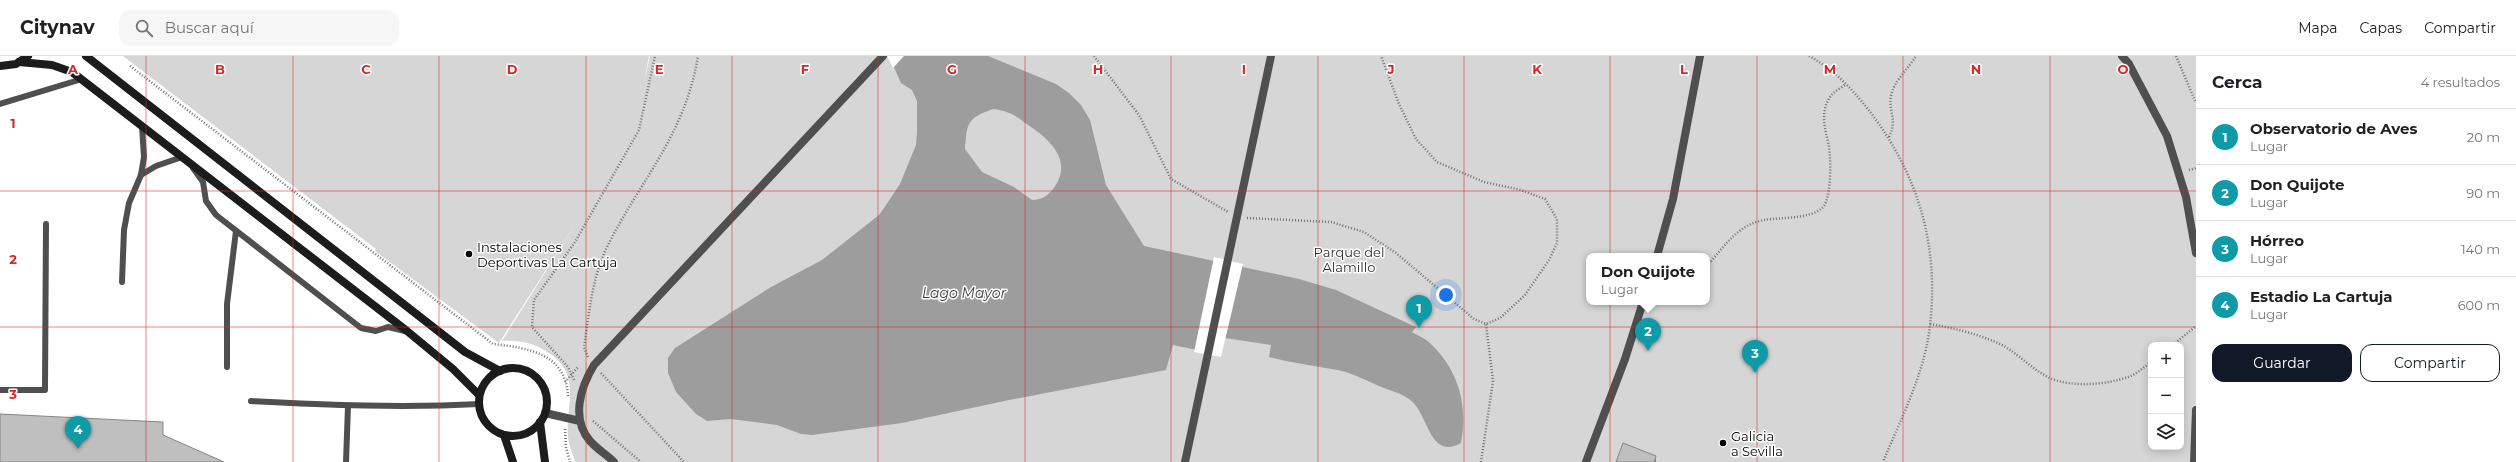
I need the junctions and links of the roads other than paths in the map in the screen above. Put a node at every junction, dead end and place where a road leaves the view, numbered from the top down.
1 (28, 56) edge
2 (86, 56) edge
3 (883, 56) edge
4 (1271, 56) edge
5 (1700, 56) edge
6 (2122, 56) edge
7 (19, 62) junction
8 (0, 66) edge
9 (9, 66) junction
10 (0, 70) edge
11 (82, 79) junction
12 (0, 104) edge
13 (142, 126) junction
14 (182, 157) junction
15 (189, 162) junction
16 (141, 175) junction
17 (46, 224) dead end
18 (236, 231) junction
19 (1658, 253) edge
20 (2196, 253) edge
21 (122, 282) dead end
22 (1642, 305) edge
23 (407, 331) junction
24 (228, 367) dead end
25 (500, 371) junction
26 (0, 390) edge
27 (479, 395) junction
28 (251, 401) dead end
29 (479, 404) junction
30 (348, 406) junction
31 (2196, 410) edge
32 (545, 413) junction
33 (580, 421) junction
34 (540, 422) junction
35 (504, 435) junction
36 (346, 462) edge
37 (513, 462) edge
38 (545, 462) edge
39 (614, 462) edge
40 (1185, 462) edge
41 (1586, 462) edge
42 (2194, 462) edge

1 - 7 street
2 - 25 street
3 - 33 street
4 - 40 street
5 - 19 street
6 - 20 street
7 - 9 street
7 - 11 street
8 - 9 street
9 - 10 street
11 - 12 lane
11 - 13 street
13 - 14 street
13 - 16 lane
14 - 15 street
14 - 16 lane
15 - 18 lane
15 - 23 street
16 - 21 lane
17 - 26 lane
18 - 23 lane
18 - 24 lane
22 - 41 street
23 - 27 street
25 - 27 street
25 - 32 street
27 - 29 street
28 - 30 lane
29 - 30 lane
29 - 35 street
30 - 36 lane
31 - 42 street
32 - 33 street
32 - 34 street
33 - 39 street
34 - 35 street
34 - 38 street
35 - 37 street

